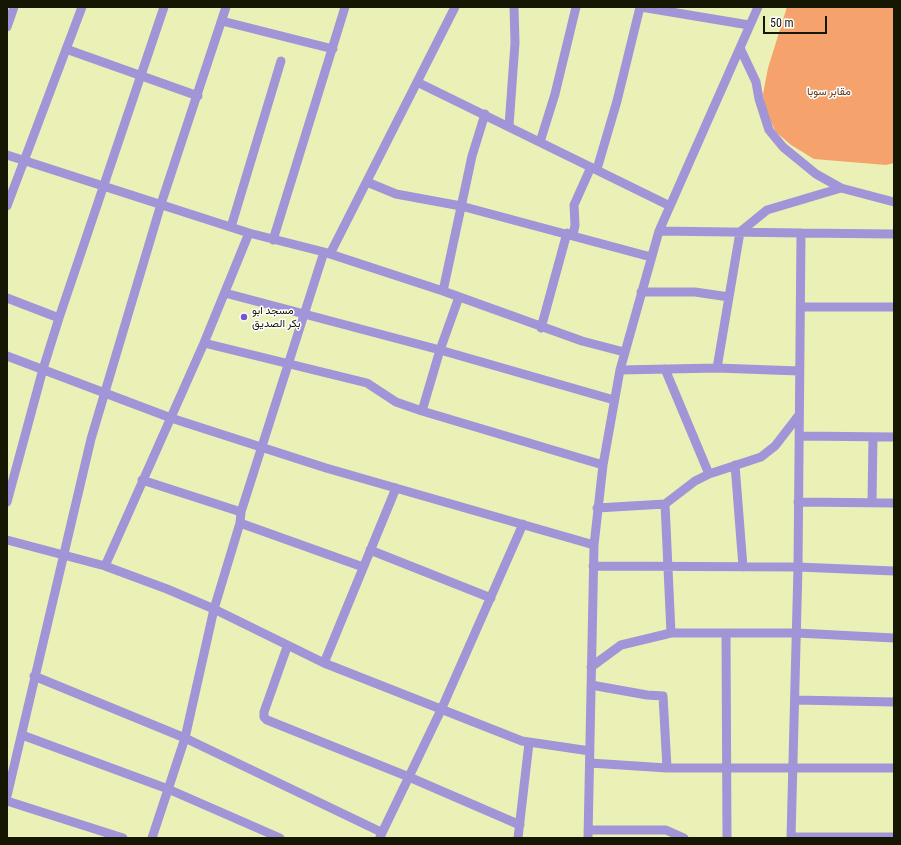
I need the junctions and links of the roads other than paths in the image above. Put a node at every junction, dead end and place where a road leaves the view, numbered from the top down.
1 (14, 7) edge
2 (82, 7) edge
3 (164, 7) edge
4 (226, 7) edge
5 (345, 7) edge
6 (455, 7) edge
7 (514, 7) edge
8 (576, 7) edge
9 (640, 7) edge
10 (758, 7) edge
11 (222, 21) junction
12 (750, 26) junction
13 (7, 27) edge
14 (740, 48) junction
15 (66, 49) junction
16 (333, 49) junction
17 (281, 61) dead end
18 (140, 76) junction
19 (417, 82) junction
20 (198, 96) junction
21 (484, 114) junction
22 (509, 126) junction
23 (540, 142) junction
24 (7, 155) edge
25 (24, 160) junction
26 (594, 168) junction
27 (367, 182) junction
28 (103, 187) junction
29 (841, 188) junction
30 (894, 202) edge
31 (161, 204) junction
32 (7, 206) edge
33 (461, 206) junction
34 (670, 206) junction
35 (231, 227) junction
36 (659, 231) junction
37 (740, 232) junction
38 (249, 233) junction
39 (801, 233) junction
40 (570, 234) junction
41 (894, 234) edge
42 (273, 240) junction
43 (327, 253) junction
44 (651, 257) junction
45 (443, 291) junction
46 (641, 292) junction
47 (225, 293) junction
48 (459, 297) junction
49 (729, 297) junction
50 (7, 298) edge
51 (800, 307) junction
52 (894, 307) edge
53 (303, 314) junction
54 (60, 318) junction
55 (541, 328) junction
56 (204, 343) junction
57 (440, 350) junction
58 (624, 352) junction
59 (7, 356) edge
60 (287, 364) junction
61 (718, 368) junction
62 (43, 369) junction
63 (665, 369) junction
64 (620, 370) junction
65 (799, 371) junction
66 (105, 392) junction
67 (614, 400) junction
68 (422, 411) junction
69 (799, 415) junction
70 (171, 418) junction
71 (799, 436) junction
72 (873, 437) junction
73 (894, 437) edge
74 (260, 447) junction
75 (603, 465) junction
76 (735, 465) junction
77 (709, 474) junction
78 (142, 480) junction
79 (396, 488) junction
80 (7, 502) edge
81 (798, 502) junction
82 (872, 503) junction
83 (894, 503) edge
84 (665, 504) junction
85 (598, 508) junction
86 (241, 512) junction
87 (240, 523) junction
88 (523, 524) junction
89 (7, 540) edge
90 (594, 545) junction
91 (370, 550) junction
92 (65, 555) junction
93 (105, 566) junction
94 (593, 566) junction
95 (668, 566) junction
96 (363, 567) junction
97 (743, 567) junction
98 (798, 567) junction
99 (894, 571) edge
100 (492, 598) junction
101 (214, 609) junction
102 (671, 633) junction
103 (726, 633) junction
104 (797, 633) junction
105 (894, 638) edge
106 (287, 647) junction
107 (324, 663) junction
108 (591, 668) junction
109 (34, 676) junction
110 (591, 685) junction
111 (795, 700) junction
112 (894, 702) edge
113 (441, 710) junction
114 (22, 735) junction
115 (185, 738) junction
116 (529, 743) junction
117 (590, 751) junction
118 (590, 763) junction
119 (667, 768) junction
120 (726, 768) junction
121 (794, 768) junction
122 (894, 768) edge
123 (409, 777) junction
124 (168, 789) junction
125 (7, 796) edge
126 (7, 801) edge
127 (520, 825) junction
128 (588, 834) edge
129 (263, 835) edge
130 (380, 835) edge
131 (894, 836) edge
132 (791, 837) edge
133 (123, 838) edge
134 (152, 838) edge
135 (280, 838) edge
136 (518, 838) edge
137 (684, 838) edge
138 (727, 838) edge

1 - 13 street
2 - 15 street
3 - 18 street
4 - 11 street
5 - 16 street
6 - 19 street
7 - 22 street
8 - 23 street
9 - 12 street
9 - 26 street
10 - 12 street
11 - 16 street
11 - 20 street
12 - 14 street
14 - 29 street
14 - 34 street
15 - 18 street
15 - 25 street
16 - 42 street
17 - 35 street
18 - 20 street
18 - 28 street
19 - 21 street
19 - 27 street
20 - 31 street
21 - 22 street
21 - 33 street
22 - 23 street
23 - 26 street
24 - 25 street
25 - 28 street
25 - 32 street
26 - 34 street
26 - 40 street
27 - 33 street
27 - 43 street
28 - 31 street
28 - 54 street
29 - 30 street
29 - 37 street
31 - 35 street
31 - 66 street
33 - 40 street
33 - 45 street
34 - 36 street
35 - 38 street
36 - 37 street
36 - 44 street
37 - 39 street
37 - 49 street
38 - 42 street
38 - 47 street
39 - 41 street
39 - 51 street
40 - 44 street
40 - 55 street
42 - 43 street
43 - 45 street
43 - 53 street
44 - 46 street
45 - 48 street
46 - 49 street
46 - 58 street
47 - 53 street
47 - 56 street
48 - 55 street
48 - 57 street
49 - 61 street
50 - 54 street
51 - 52 street
51 - 65 street
53 - 57 street
53 - 60 street
54 - 62 street
55 - 58 street
56 - 60 street
56 - 70 street
57 - 67 street
57 - 68 street
58 - 64 street
59 - 62 street
60 - 68 street
60 - 74 street
61 - 63 street
61 - 65 street
62 - 66 street
62 - 80 street
63 - 64 street
63 - 77 street
64 - 67 street
65 - 69 street
66 - 70 street
66 - 92 street
67 - 75 street
68 - 75 street
69 - 71 street
69 - 76 street
70 - 74 street
70 - 78 street
71 - 72 street
71 - 81 street
72 - 73 street
72 - 82 street
74 - 79 street
74 - 86 street
75 - 85 street
76 - 77 street
76 - 97 street
77 - 84 street
78 - 86 street
78 - 93 street
79 - 88 street
79 - 91 street
81 - 82 street
81 - 98 street
82 - 83 street
84 - 85 street
84 - 95 street
85 - 90 street
86 - 87 street
87 - 96 street
87 - 101 street
88 - 90 street
88 - 100 street
89 - 92 street
90 - 94 street
91 - 96 street
91 - 100 street
92 - 93 street
92 - 109 street
93 - 101 street
94 - 95 street
94 - 108 street
95 - 97 street
95 - 102 street
96 - 107 street
97 - 98 street
98 - 99 street
98 - 104 street
100 - 113 street
101 - 106 street
101 - 115 street
102 - 103 street
102 - 108 street
103 - 104 street
103 - 120 street
104 - 105 street
104 - 111 street
106 - 107 street
106 - 123 street
107 - 113 street
108 - 110 street
109 - 114 street
109 - 115 street
110 - 117 street
110 - 119 street
111 - 112 street
111 - 121 street
113 - 116 street
113 - 123 street
114 - 124 street
114 - 125 street
115 - 124 street
115 - 130 street
116 - 117 street
116 - 127 street
117 - 118 street
118 - 119 street
118 - 128 street
119 - 120 street
120 - 121 street
120 - 138 street
121 - 122 street
121 - 132 street
123 - 127 street
123 - 130 street
124 - 129 street
124 - 134 street
126 - 133 street
127 - 136 street
128 - 137 street
129 - 135 street
131 - 132 street

